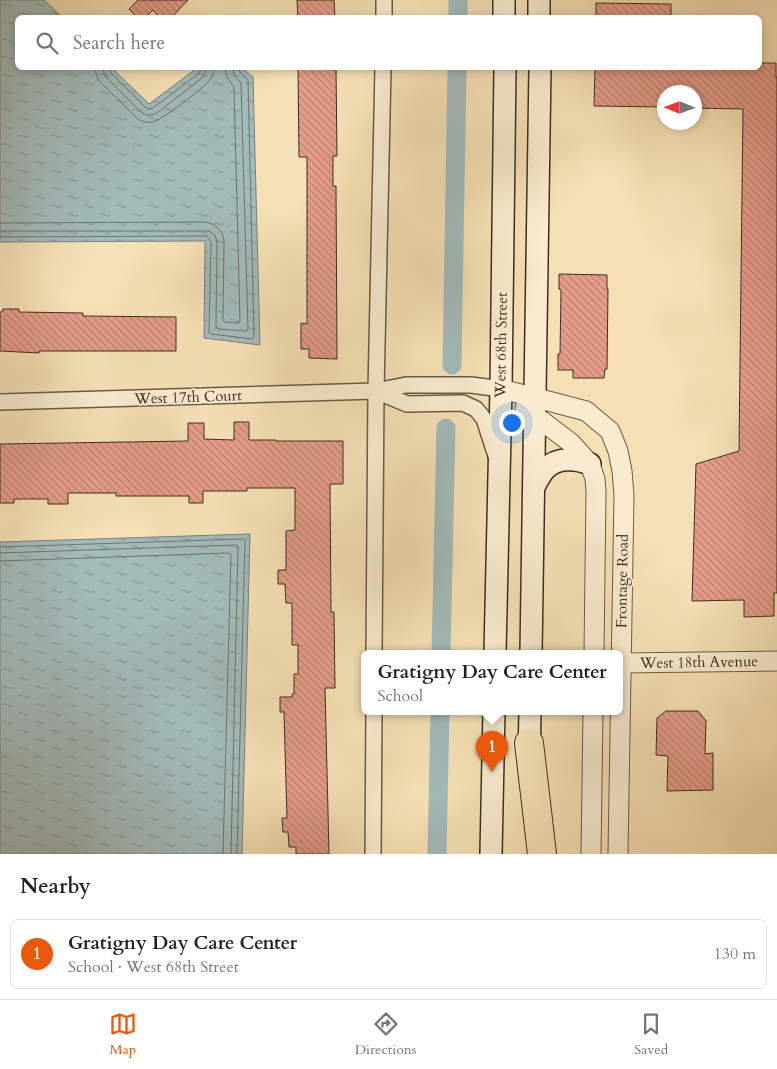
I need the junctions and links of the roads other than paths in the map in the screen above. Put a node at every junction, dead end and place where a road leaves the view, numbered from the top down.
1 (384, 0) edge
2 (504, 0) edge
3 (539, 0) edge
4 (384, 15) edge
5 (504, 15) edge
6 (539, 15) edge
7 (383, 70) edge
8 (505, 70) edge
9 (540, 70) edge
10 (501, 389) junction
11 (376, 391) junction
12 (0, 402) edge
13 (535, 407) junction
14 (590, 464) junction
15 (499, 468) junction
16 (534, 486) junction
17 (594, 624) junction
18 (374, 650) edge
19 (495, 650) edge
20 (531, 650) edge
21 (594, 650) edge
22 (608, 650) edge
23 (617, 650) edge
24 (623, 659) edge
25 (777, 661) edge
26 (374, 715) edge
27 (494, 715) edge
28 (530, 715) edge
29 (593, 715) edge
30 (617, 715) edge
31 (529, 743) junction
32 (373, 854) edge
33 (491, 854) edge
34 (528, 854) edge
35 (542, 854) edge
36 (591, 854) edge
37 (618, 854) edge

1 - 4 street
2 - 5 main road
3 - 6 main road
7 - 11 street
8 - 10 main road, West 68th Street
9 - 13 main road
10 - 11 street, West 17th Court
10 - 13 street
10 - 15 main road, West 68th Street
11 - 12 street, West 17th Court
11 - 15 street, West 17th Court
11 - 18 street
13 - 14 street
13 - 16 main road
13 - 23 street, Frontage Road
14 - 16 main road
14 - 17 street, Frontage Road
15 - 19 main road, West 68th Street
16 - 20 main road
17 - 21 street, Frontage Road
17 - 22 street
24 - 25 street, West 18th Avenue
26 - 32 street
27 - 33 main road
28 - 31 main road
29 - 36 street
30 - 37 street, Frontage Road
31 - 34 main road
31 - 35 highway

